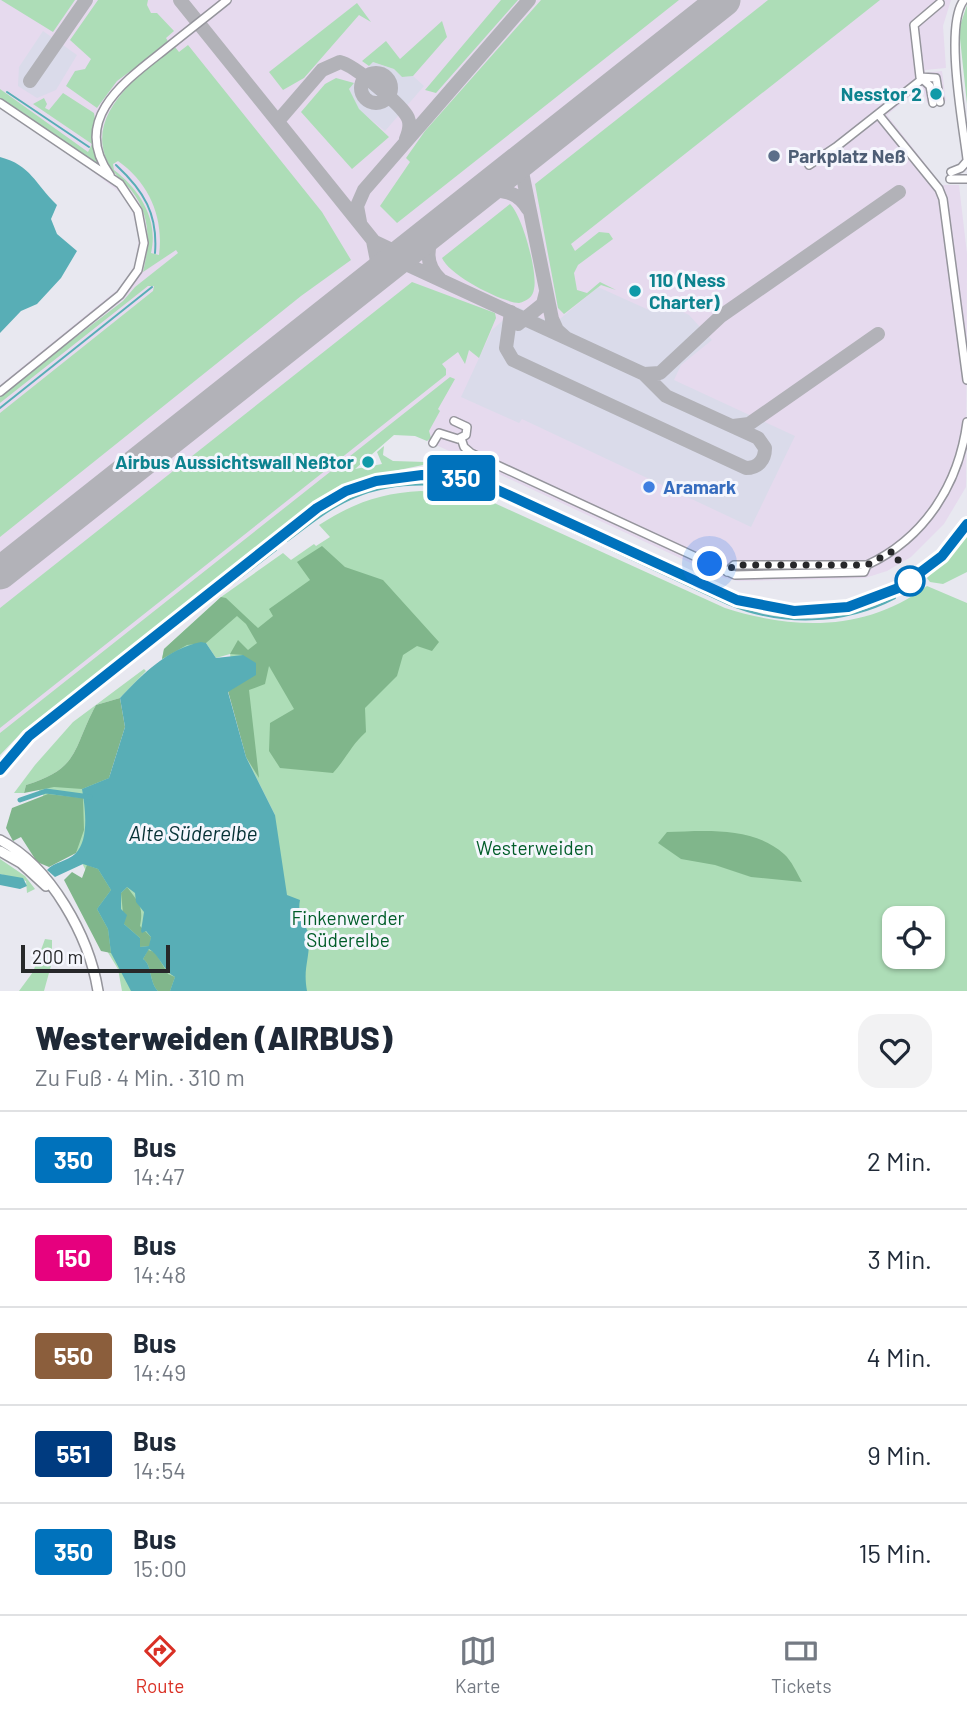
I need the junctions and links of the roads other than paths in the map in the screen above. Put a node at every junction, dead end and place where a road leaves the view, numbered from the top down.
1 (227, 0) edge
2 (964, 0) edge
3 (940, 3) dead end
4 (920, 78) junction
5 (0, 103) edge
6 (878, 114) junction
7 (967, 160) edge
8 (809, 164) dead end
9 (110, 176) junction
10 (967, 177) edge
11 (967, 380) edge
12 (0, 392) edge
13 (454, 421) dead end
14 (967, 422) edge
15 (461, 438) junction
16 (433, 443) dead end
17 (967, 524) edge
18 (0, 770) edge
19 (0, 840) edge
20 (0, 851) edge
21 (55, 894) junction
22 (98, 991) edge

1 - 9 street
2 - 7 street
3 - 4 street
4 - 4 street
4 - 6 street
5 - 9 street
6 - 8 street
6 - 11 street
7 - 10 street
9 - 12 street
13 - 15 street
14 - 15 street
15 - 16 street
17 - 18 street
19 - 21 main road
20 - 21 main road
21 - 22 main road

